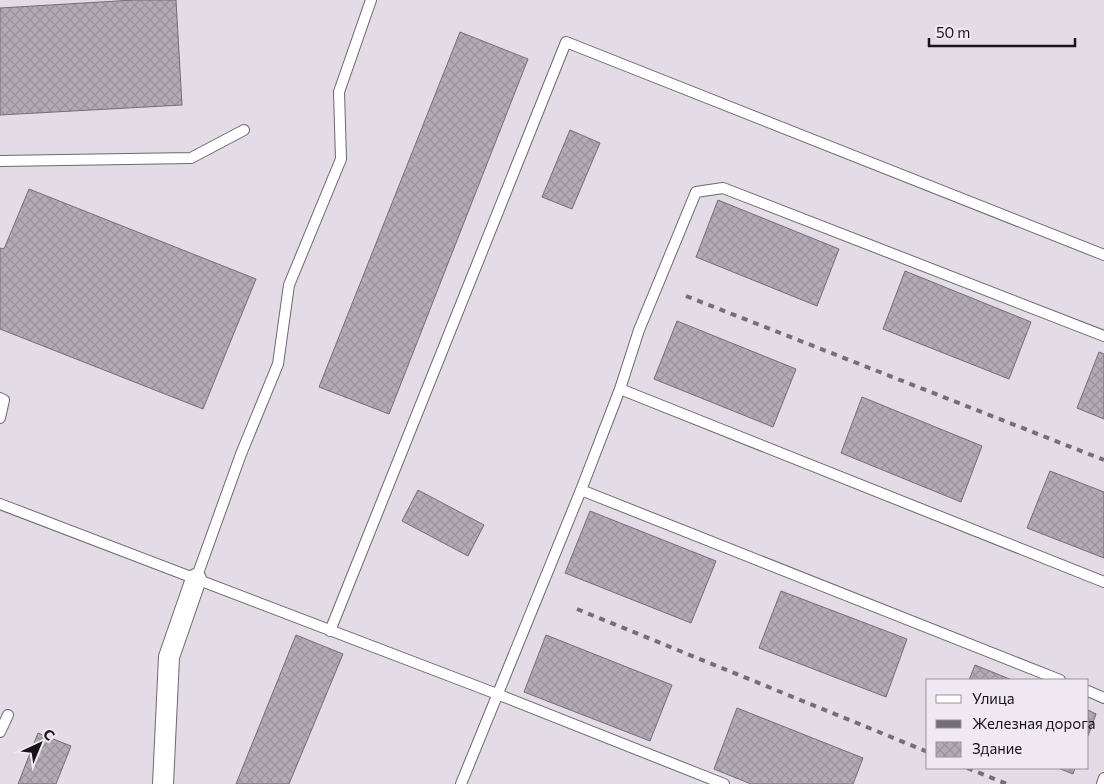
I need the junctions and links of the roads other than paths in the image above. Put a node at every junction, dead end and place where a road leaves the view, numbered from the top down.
1 (371, 0) edge
2 (244, 130) dead end
3 (0, 161) edge
4 (1104, 255) edge
5 (1104, 336) edge
6 (620, 388) junction
7 (0, 398) edge
8 (0, 418) edge
9 (582, 490) junction
10 (0, 504) edge
11 (196, 579) junction
12 (1104, 582) edge
13 (330, 631) junction
14 (1057, 679) edge
15 (1089, 691) edge
16 (497, 694) junction
17 (1104, 698) edge
18 (8, 715) dead end
19 (0, 732) edge
20 (1104, 778) edge
21 (164, 784) edge
22 (460, 784) edge
23 (724, 784) edge
24 (1102, 784) edge

1 - 11 lane
2 - 3 lane
4 - 13 lane
5 - 6 lane
6 - 9 lane
6 - 12 lane
7 - 8 lane
9 - 14 lane
9 - 16 lane
10 - 11 lane
11 - 13 lane
11 - 21 street
13 - 16 lane
15 - 17 lane
16 - 22 lane
16 - 23 lane
18 - 19 lane
20 - 24 lane

